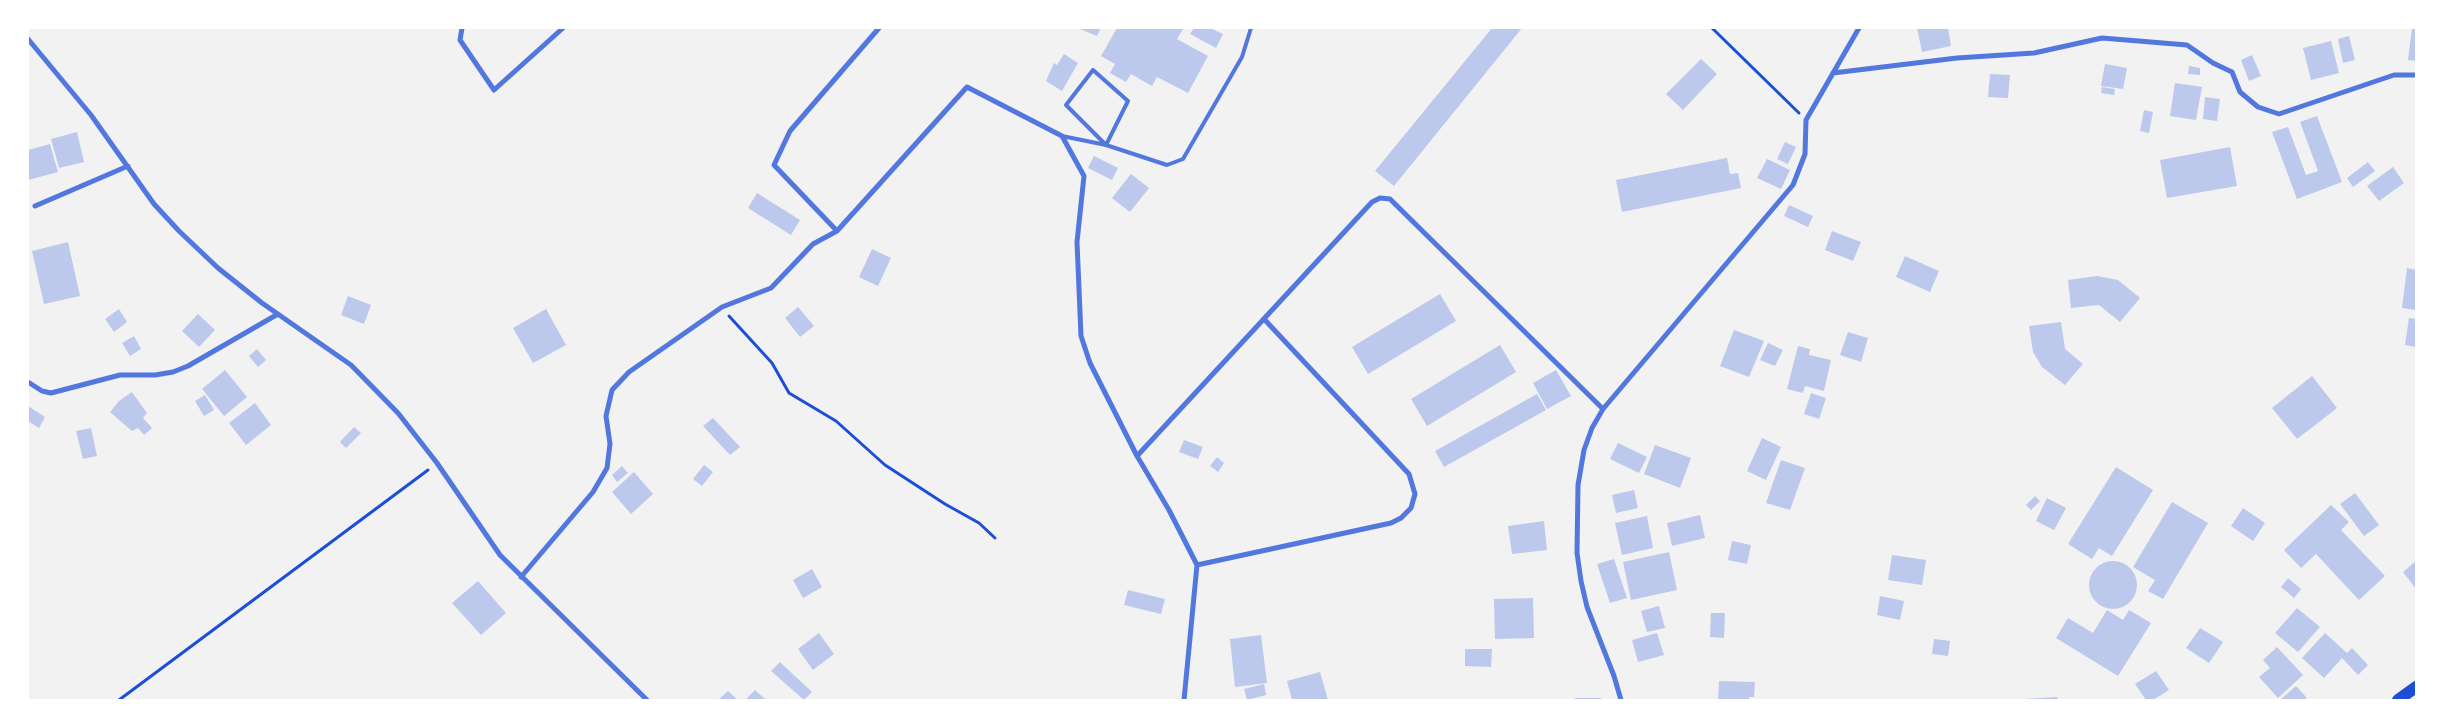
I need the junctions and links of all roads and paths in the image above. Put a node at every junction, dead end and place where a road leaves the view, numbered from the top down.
1 (462, 28) edge
2 (563, 28) edge
3 (879, 28) edge
4 (1250, 28) edge
5 (1712, 28) edge
6 (1859, 28) edge
7 (28, 39) edge
8 (1832, 73) junction
9 (2416, 75) edge
10 (1806, 120) junction
11 (1062, 136) junction
12 (1106, 145) junction
13 (128, 166) junction
14 (35, 206) dead end
15 (837, 231) junction
16 (722, 308) junction
17 (278, 314) junction
18 (1264, 320) junction
19 (28, 382) edge
20 (1603, 409) junction
21 (1137, 456) junction
22 (437, 463) junction
23 (995, 538) dead end
24 (1196, 565) junction
25 (521, 577) junction
26 (2416, 687) edge
27 (2403, 699) edge
28 (119, 700) edge
29 (647, 700) edge
30 (1184, 700) edge
31 (1621, 700) edge

1 - 2 street
3 - 15 street
4 - 12 lane
5 - 10 path
6 - 8 street
7 - 13 street
8 - 9 street
8 - 10 street
10 - 20 street
11 - 12 lane
11 - 15 street
11 - 21 street
12 - 12 lane
13 - 14 street
13 - 17 street
15 - 16 street
16 - 23 path
16 - 25 street
17 - 19 street
17 - 22 street
18 - 20 street
18 - 21 street
18 - 24 street
20 - 31 street
21 - 24 street
22 - 25 street
22 - 28 path
24 - 30 street
25 - 29 street
26 - 27 main road

